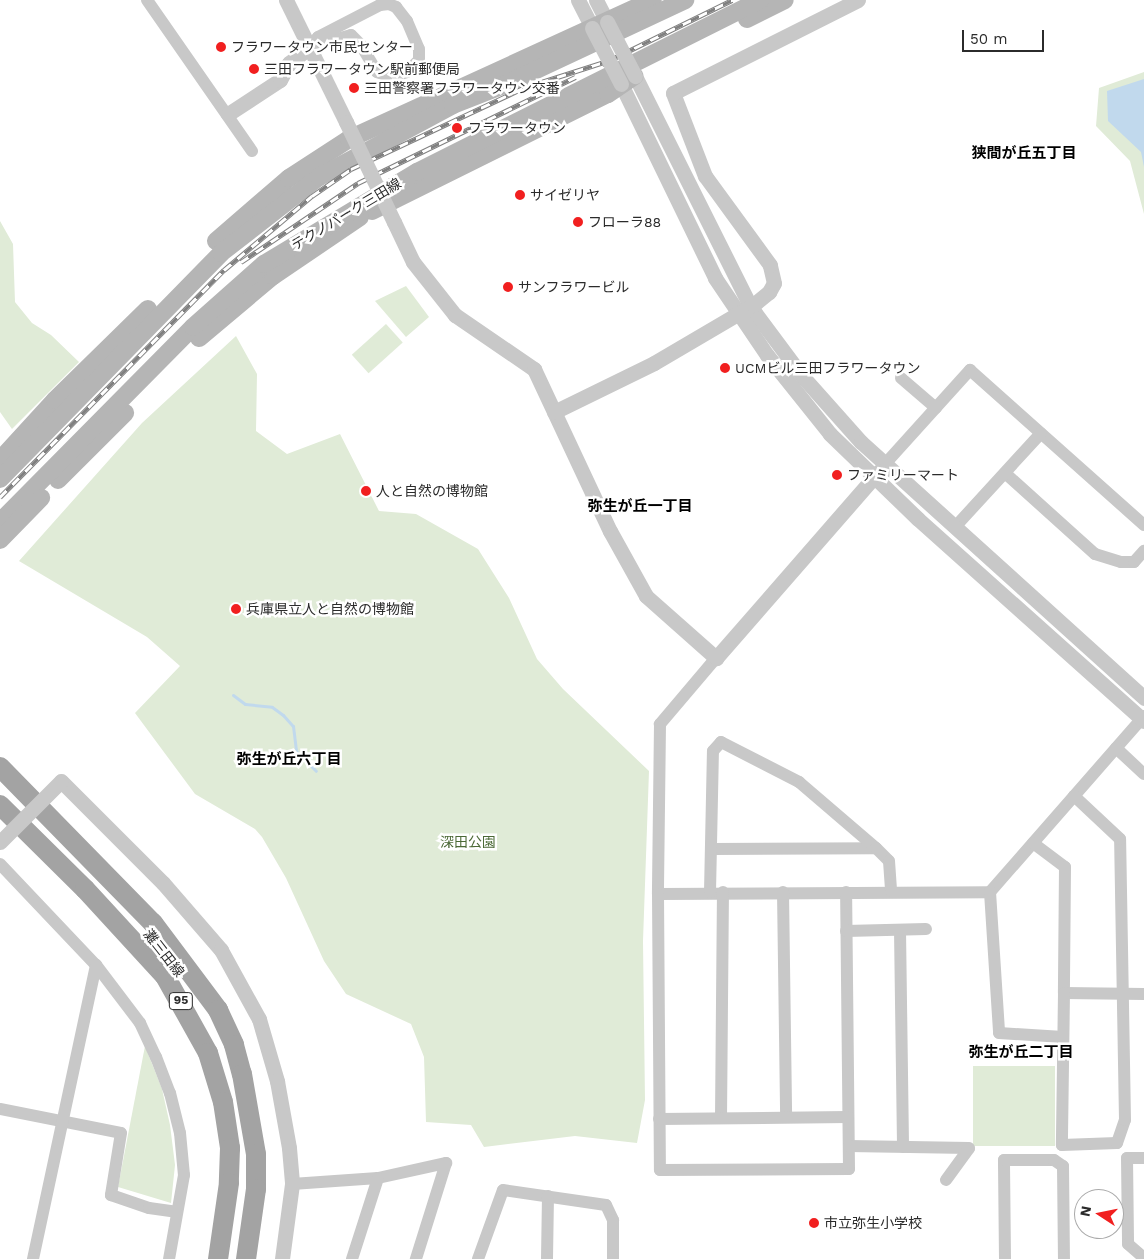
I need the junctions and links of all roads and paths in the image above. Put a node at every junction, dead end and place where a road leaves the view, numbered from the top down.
1 (147, 0) edge
2 (286, 0) edge
3 (578, 0) edge
4 (596, 0) edge
5 (653, 0) edge
6 (685, 0) edge
7 (760, 0) edge
8 (785, 0) edge
9 (858, 0) edge
10 (599, 25) junction
11 (310, 48) junction
12 (628, 80) junction
13 (228, 114) junction
14 (366, 131) junction
15 (252, 151) dead end
16 (360, 217) junction
17 (236, 239) junction
18 (264, 264) junction
19 (744, 310) junction
20 (901, 378) dead end
21 (139, 383) junction
22 (67, 408) junction
23 (936, 408) junction
24 (554, 412) junction
25 (1041, 433) junction
26 (25, 434) junction
27 (0, 460) edge
28 (885, 464) junction
29 (1005, 473) junction
30 (873, 476) junction
31 (0, 479) edge
32 (57, 481) junction
33 (0, 522) edge
34 (1144, 524) edge
35 (955, 528) junction
36 (0, 540) edge
37 (1144, 550) edge
38 (716, 658) junction
39 (1144, 698) edge
40 (1141, 717) edge
41 (1116, 748) junction
42 (0, 767) edge
43 (1144, 774) edge
44 (0, 782) edge
45 (1074, 796) junction
46 (0, 805) edge
47 (0, 820) edge
48 (66, 833) junction
49 (0, 842) edge
50 (1033, 843) junction
51 (876, 848) junction
52 (712, 849) junction
53 (0, 864) edge
54 (69, 885) junction
55 (890, 891) junction
56 (716, 892) junction
57 (783, 892) junction
58 (846, 892) junction
59 (990, 892) junction
60 (658, 894) junction
61 (130, 912) junction
62 (900, 930) junction
63 (926, 930) dead end
64 (846, 931) junction
65 (138, 944) junction
66 (96, 965) junction
67 (1064, 993) junction
68 (1122, 993) junction
69 (1144, 994) edge
70 (1063, 1037) junction
71 (0, 1109) edge
72 (786, 1116) junction
73 (848, 1117) junction
74 (721, 1118) junction
75 (659, 1119) junction
76 (62, 1121) junction
77 (848, 1146) junction
78 (903, 1147) junction
79 (1144, 1158) edge
80 (378, 1178) junction
81 (946, 1180) dead end
82 (292, 1184) junction
83 (548, 1196) junction
84 (176, 1212) junction
85 (1144, 1258) edge
86 (32, 1259) edge
87 (169, 1259) edge
88 (205, 1259) edge
89 (218, 1259) edge
90 (234, 1259) edge
91 (246, 1259) edge
92 (282, 1259) edge
93 (352, 1259) edge
94 (416, 1259) edge
95 (478, 1259) edge
96 (547, 1259) edge
97 (613, 1259) edge
98 (1005, 1259) edge
99 (1064, 1259) edge

1 - 13 street
2 - 11 street
3 - 10 street
4 - 10 street
5 - 10 main road
6 - 17 main road
7 - 18 main road, テクノパーク三田線
8 - 12 main road
9 - 19 street
10 - 12 street, bridge
10 - 14 main road
11 - 11 street
11 - 13 street
11 - 24 street, bridge
12 - 16 main road
12 - 19 street
13 - 15 street
14 - 17 main road
14 - 26 main road
16 - 18 main road
16 - 32 main road
17 - 22 main road
18 - 21 main road, テクノパーク三田線
19 - 24 street
19 - 28 street
19 - 30 street
20 - 23 street
21 - 32 main road
21 - 33 main road, テクノパーク三田線
22 - 26 main road
22 - 31 main road
23 - 25 street
23 - 28 street
24 - 38 street
25 - 29 street
25 - 34 street
26 - 27 main road
28 - 30 street
28 - 35 street
29 - 35 street
29 - 37 street
30 - 38 street
30 - 40 street
32 - 36 main road
35 - 39 street
38 - 60 street
40 - 41 street
41 - 43 street
41 - 45 street
42 - 48 main road, 95
44 - 61 main road, 灘三田線 / 95
45 - 50 street
45 - 68 street
46 - 65 main road, 灘三田線 / 95
47 - 54 main road, 95
48 - 61 main road, 95
48 - 91 main road, 95
49 - 82 street, bridge
50 - 59 street
50 - 67 street
51 - 52 street
51 - 52 street
51 - 55 street
52 - 56 street
53 - 66 street
54 - 65 main road, 95
54 - 88 main road, 95
55 - 58 street
55 - 59 street
56 - 57 street
56 - 60 street
56 - 74 street
57 - 58 street
57 - 72 street
58 - 64 street
59 - 70 street
60 - 75 street
61 - 90 main road, 灘三田線 / 95
62 - 63 street
62 - 64 street
62 - 78 street
64 - 73 street
65 - 89 main road, 灘三田線 / 95
66 - 76 street
66 - 84 street
67 - 68 street
67 - 70 street
68 - 69 street
68 - 70 street
71 - 76 street
72 - 73 street
72 - 74 street
73 - 77 street
74 - 75 street
75 - 77 street
76 - 84 street
76 - 86 street
77 - 78 street
78 - 81 street
79 - 85 street
80 - 82 street
80 - 93 street
80 - 94 street
82 - 92 street
83 - 95 street
83 - 96 street
83 - 97 street
84 - 87 street
98 - 99 street

